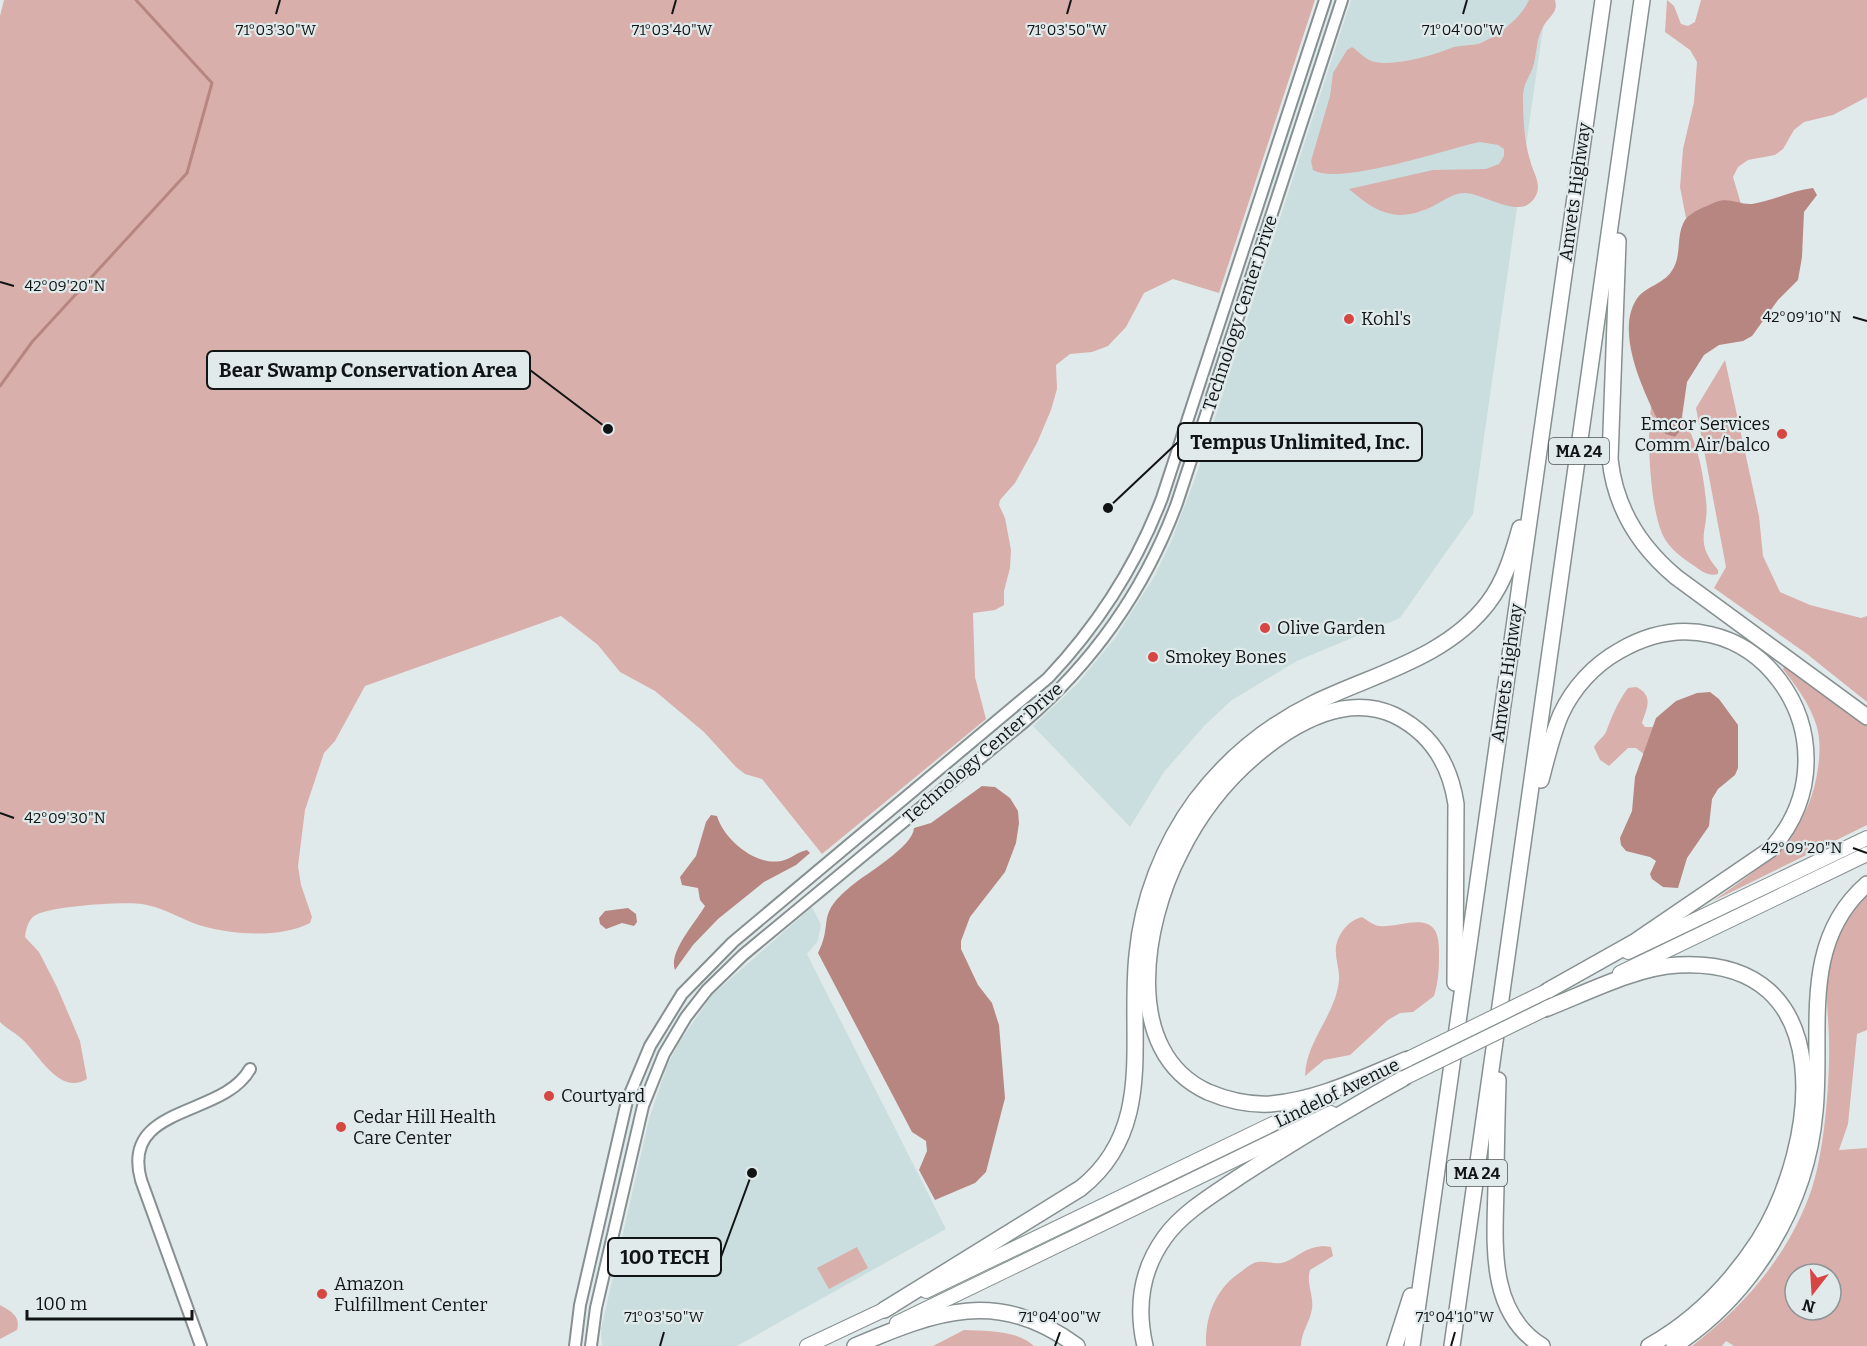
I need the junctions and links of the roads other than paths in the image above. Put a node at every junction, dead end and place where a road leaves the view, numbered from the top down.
1 (1325, 0) edge
2 (1342, 0) edge
3 (1603, 0) edge
4 (1642, 0) edge
5 (1635, 54) junction
6 (1544, 413) junction
7 (1867, 717) edge
8 (1867, 838) edge
9 (1867, 854) edge
10 (1867, 884) edge
11 (1515, 903) junction
12 (1548, 991) junction
13 (1501, 1000) junction
14 (1545, 1009) junction
15 (1408, 1059) junction
16 (250, 1069) dead end
17 (1451, 1069) junction
18 (1404, 1078) junction
19 (1435, 1184) junction
20 (884, 1310) junction
21 (201, 1346) edge
22 (575, 1346) edge
23 (591, 1346) edge
24 (807, 1346) edge
25 (854, 1346) edge
26 (1077, 1346) edge
27 (1145, 1346) edge
28 (1395, 1346) edge
29 (1412, 1346) edge
30 (1452, 1346) edge
31 (1542, 1346) edge
32 (1649, 1346) edge
33 (1674, 1346) edge

1 - 22 street, Technology Center Drive
2 - 23 street, Technology Center Drive
3 - 6 highway, Amvets Highway / MA 24
4 - 5 highway, MA 24
5 - 7 highway
5 - 11 highway, MA 24
6 - 17 highway, Amvets Highway / MA 24
6 - 20 highway
8 - 12 main road, Lindelof Avenue
9 - 14 main road, Lindelof Avenue
10 - 33 highway
11 - 12 highway
11 - 13 highway, MA 24
12 - 15 main road, Lindelof Avenue, bridge
13 - 30 highway, MA 24
13 - 31 highway
14 - 18 main road, Lindelof Avenue, bridge
14 - 32 highway
15 - 17 highway
15 - 20 main road, Lindelof Avenue
16 - 21 street
17 - 19 highway, Amvets Highway / MA 24
18 - 25 main road, Lindelof Avenue
18 - 27 highway
19 - 28 highway
19 - 29 highway, Amvets Highway / MA 24
20 - 24 main road, Lindelof Avenue
25 - 26 highway

